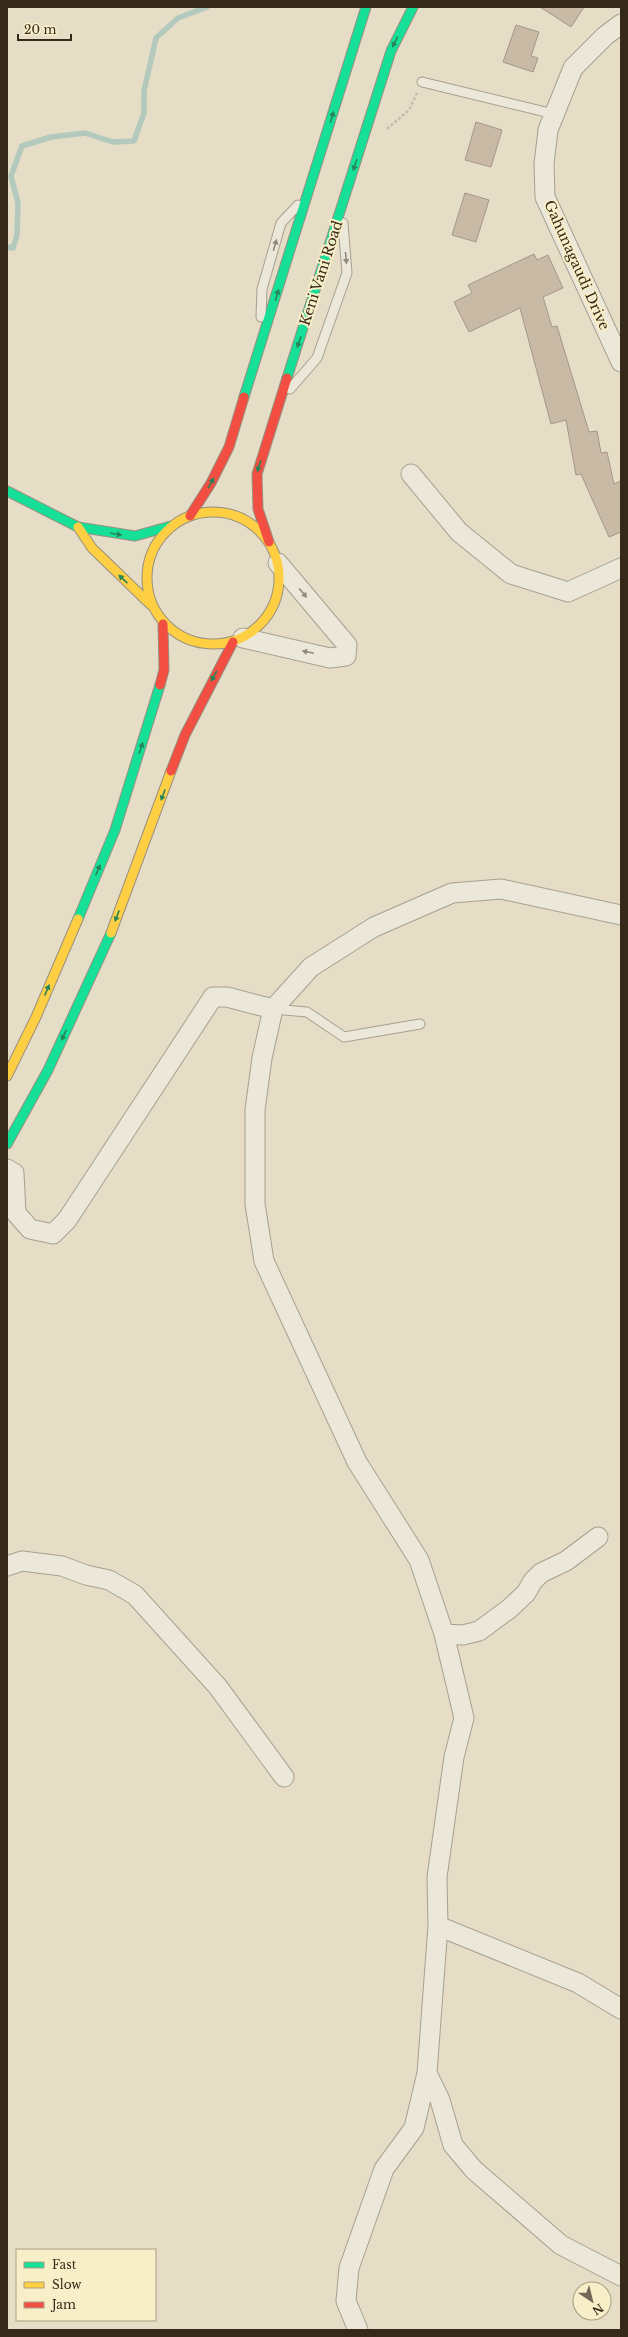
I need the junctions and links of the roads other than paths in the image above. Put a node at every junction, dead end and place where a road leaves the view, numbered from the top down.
1 (366, 7) edge
2 (413, 7) edge
3 (621, 24) edge
4 (422, 82) road end
5 (554, 114) junction
6 (309, 193) junction
7 (342, 206) junction
8 (259, 352) junction
9 (621, 362) edge
10 (281, 400) junction
11 (412, 474) dead end
12 (7, 491) edge
13 (190, 516) junction
14 (172, 526) junction
15 (78, 527) junction
16 (269, 542) junction
17 (278, 563) junction
18 (621, 568) edge
19 (151, 605) junction
20 (163, 624) junction
21 (238, 640) junction
22 (621, 915) edge
23 (273, 1009) junction
24 (420, 1024) dead end
25 (7, 1076) edge
26 (7, 1144) edge
27 (7, 1170) edge
28 (598, 1537) dead end
29 (7, 1566) edge
30 (444, 1634) junction
31 (284, 1777) dead end
32 (438, 1926) junction
33 (621, 2009) edge
34 (427, 2073) junction
35 (621, 2276) edge
36 (358, 2330) edge

6 -> 1 main road
2 -> 7 main road, Keni Vani Road
3 - 5 street, Gahunagaudi Drive
4 - 5 lane
5 - 9 street, Gahunagaudi Drive
8 -> 6 main road
8 -> 6 lane
7 -> 10 main road, Keni Vani Road
7 -> 10 lane
13 -> 8 main road
10 -> 16 main road, Keni Vani Road
11 - 18 street
12 - 15 main road
13 - 14 main road
13 - 16 main road
15 -> 14 main road
14 - 19 main road
19 -> 15 main road
16 - 17 main road
17 - 21 main road
17 -> 21 street
19 - 20 main road
20 - 21 main road
25 -> 20 main road
21 -> 26 main road
22 - 23 street
23 - 24 lane
23 - 27 street
23 - 30 street
28 - 30 street
29 - 31 street
30 - 32 street
32 - 33 street
32 - 34 street
34 - 35 street
34 - 36 street

